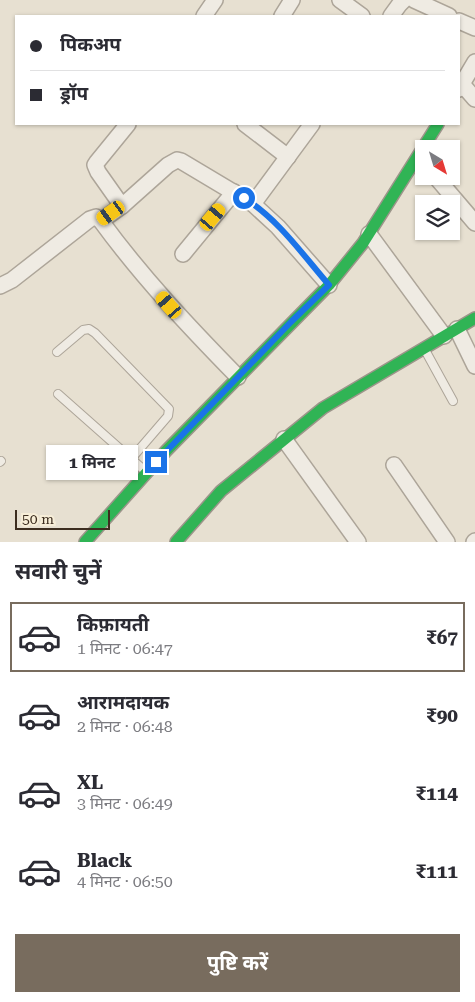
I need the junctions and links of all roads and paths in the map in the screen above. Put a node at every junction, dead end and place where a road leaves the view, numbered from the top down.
1 (215, 0) edge
2 (292, 0) edge
3 (340, 0) edge
4 (404, 0) edge
5 (414, 0) edge
6 (205, 15) edge
7 (283, 15) edge
8 (361, 15) edge
9 (392, 15) edge
10 (447, 15) edge
11 (460, 21) edge
12 (475, 28) edge
13 (475, 62) edge
14 (460, 87) edge
15 (475, 99) edge
16 (127, 125) edge
17 (246, 125) edge
18 (311, 125) edge
19 (438, 125) edge
20 (430, 140) edge
21 (288, 157) junction
22 (415, 168) edge
23 (443, 185) edge
24 (234, 192) junction
25 (253, 204) junction
26 (122, 206) junction
27 (101, 221) junction
28 (475, 223) edge
29 (369, 234) junction
30 (182, 254) dead end
31 (329, 285) junction
32 (0, 286) edge
33 (475, 318) edge
34 (457, 329) junction
35 (444, 336) junction
36 (424, 348) junction
37 (57, 352) dead end
38 (475, 366) edge
39 (238, 376) junction
40 (58, 394) dead end
41 (453, 401) dead end
42 (284, 440) junction
43 (131, 459) junction
44 (394, 465) dead end
45 (146, 472) junction
46 (181, 540) edge
47 (85, 542) edge
48 (358, 542) edge
49 (447, 542) edge

1 - 6 street
2 - 7 street
3 - 8 street
4 - 9 street
5 - 10 street
11 - 12 street
13 - 14 street
14 - 15 street
16 - 26 street
17 - 21 street
18 - 21 street
19 - 20 street
21 - 25 street
22 - 29 street
23 - 28 street
24 - 25 street
24 - 26 street
24 - 30 street
25 - 31 street
26 - 27 street
27 - 32 street
27 - 39 street
29 - 31 street
29 - 35 street
31 - 39 street
33 - 34 street
34 - 35 street
34 - 38 street
35 - 36 street
36 - 41 lane
36 - 42 street
37 - 43 lane
39 - 45 street
40 - 43 lane
42 - 46 street
42 - 48 street
43 - 45 lane
44 - 49 street
45 - 47 street

